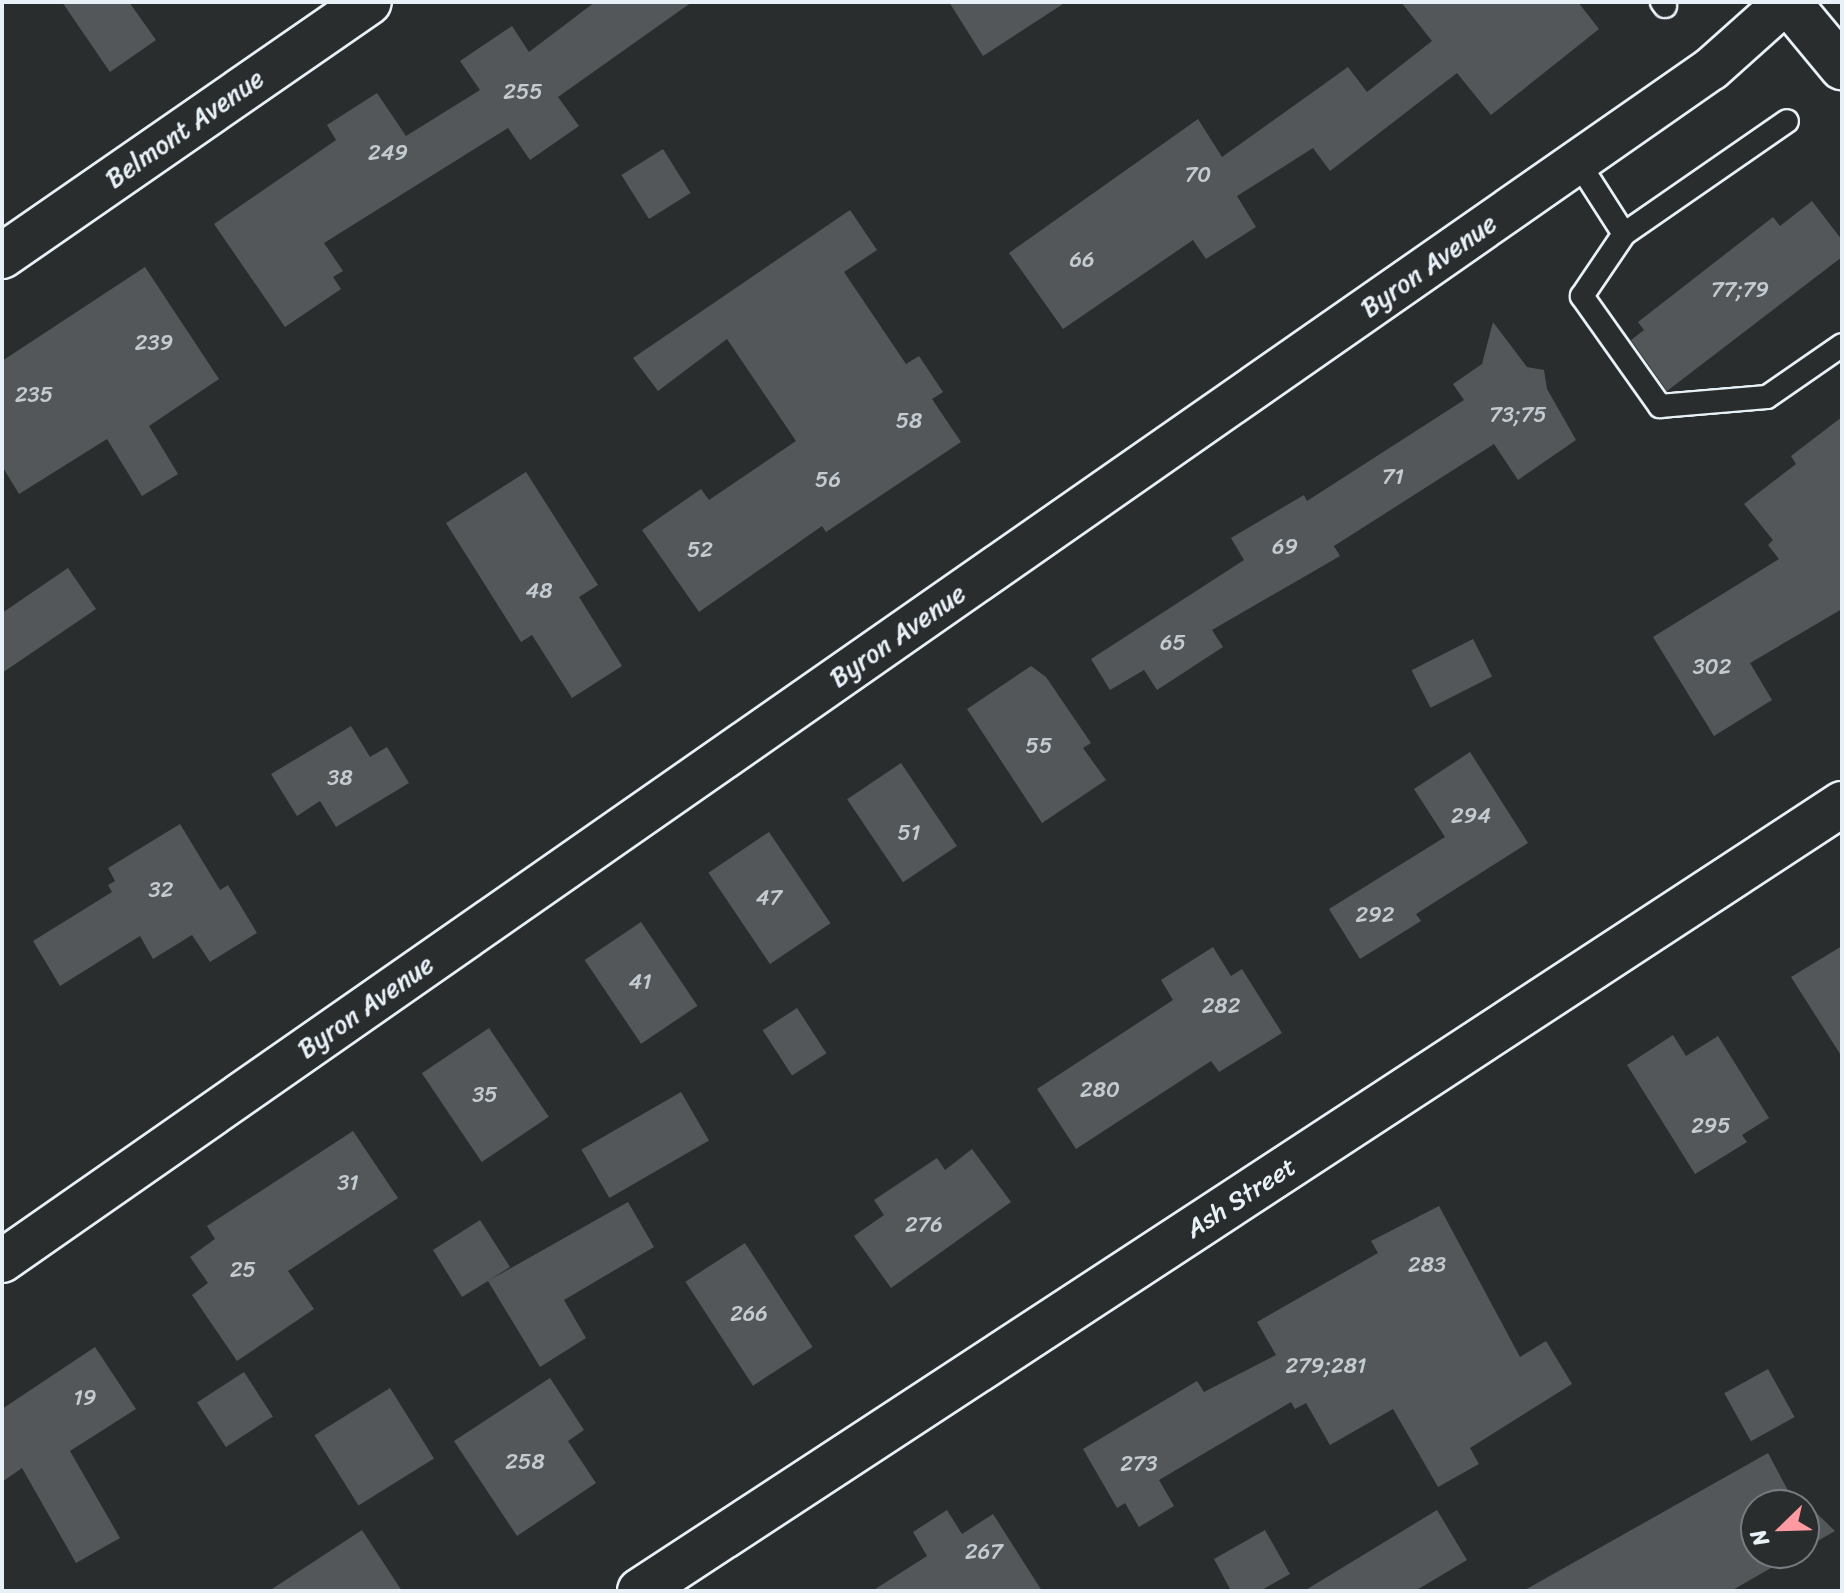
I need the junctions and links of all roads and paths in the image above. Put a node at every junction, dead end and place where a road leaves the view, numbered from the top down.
1 (369, 2) edge
2 (1787, 2) edge
3 (1842, 67) edge
4 (1787, 121) dead end
5 (1578, 162) junction
6 (1624, 234) junction
7 (2, 256) edge
8 (1842, 345) edge
9 (1842, 804) edge
10 (2, 1261) edge
11 (640, 1591) edge

1 - 7 street, Belmont Avenue
2 - 3 street
2 - 5 street, Byron Avenue
4 - 6 lane
5 - 6 lane
5 - 10 street, Byron Avenue
6 - 8 lane
9 - 11 street, Ash Street

